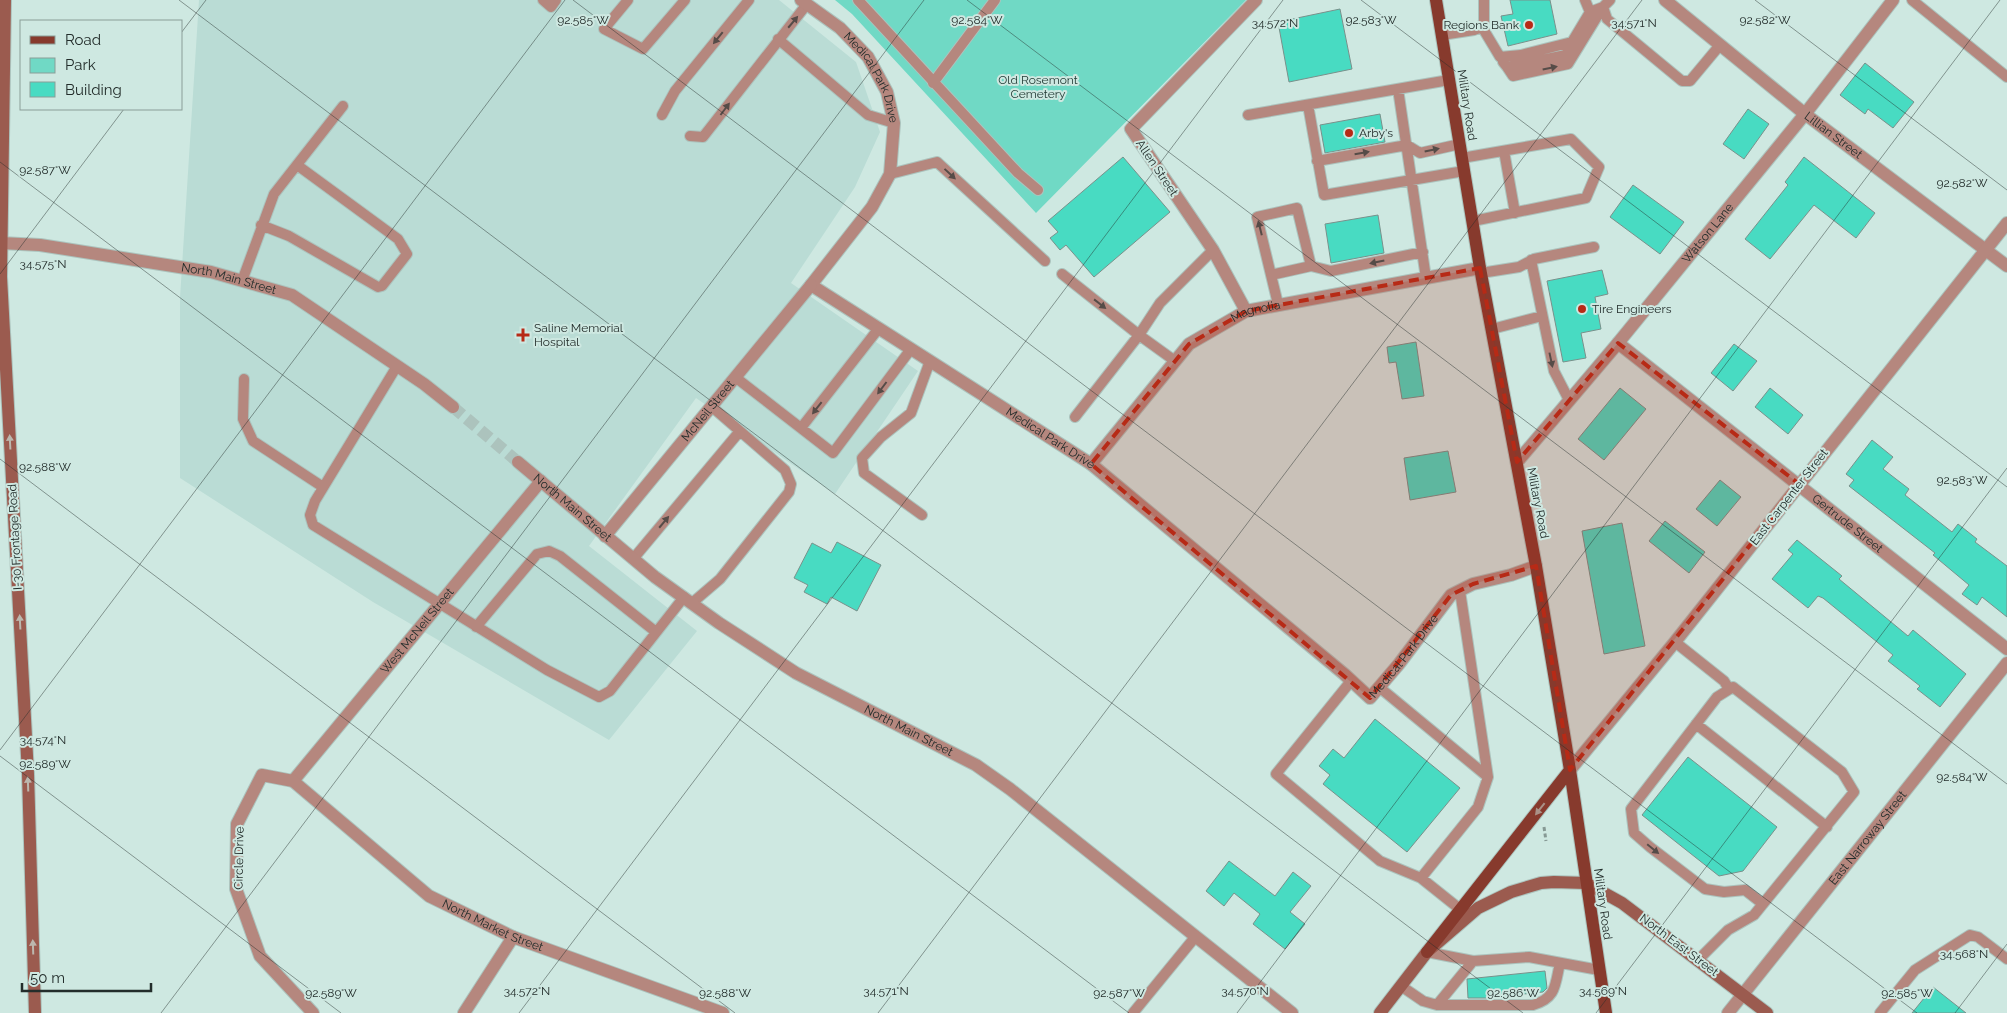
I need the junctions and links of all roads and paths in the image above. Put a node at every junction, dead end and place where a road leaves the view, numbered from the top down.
1 (5, 0) edge
2 (543, 0) edge
3 (556, 0) edge
4 (628, 0) edge
5 (686, 0) edge
6 (749, 0) edge
7 (858, 0) edge
8 (995, 0) edge
9 (1256, 0) edge
10 (1436, 0) edge
11 (1484, 0) edge
12 (1585, 0) edge
13 (1665, 0) edge
14 (1893, 0) edge
15 (1912, 0) edge
16 (804, 2) edge
17 (1607, 4) edge
18 (1590, 12) junction
19 (1482, 27) junction
20 (1442, 34) junction
21 (1574, 38) junction
22 (778, 39) junction
23 (1720, 45) junction
24 (1499, 54) junction
25 (1507, 67) junction
26 (2007, 77) edge
27 (1449, 80) junction
28 (933, 83) junction
29 (1398, 89) junction
30 (1308, 105) junction
31 (343, 106) dead end
32 (1805, 114) junction
33 (662, 115) dead end
34 (1248, 115) dead end
35 (894, 123) junction
36 (690, 136) dead end
37 (1460, 144) junction
38 (1406, 145) junction
39 (1504, 151) junction
40 (1318, 161) junction
41 (1463, 164) junction
42 (297, 165) junction
43 (890, 174) junction
44 (1412, 180) junction
45 (1038, 190) dead end
46 (1515, 213) junction
47 (1473, 221) junction
48 (2007, 223) edge
49 (261, 225) junction
50 (1, 243) edge
51 (1594, 247) dead end
52 (1986, 249) junction
53 (1213, 250) junction
54 (1423, 252) junction
55 (1531, 260) junction
56 (1045, 261) dead end
57 (1311, 266) junction
58 (2007, 266) edge
59 (1481, 270) junction
60 (1062, 274) dead end
61 (1271, 275) junction
62 (1426, 278) junction
63 (242, 281) junction
64 (811, 285) junction
65 (1278, 304) junction
66 (1246, 311) junction
67 (1542, 316) junction
68 (879, 328) junction
69 (1492, 329) junction
70 (1139, 335) junction
71 (1618, 343) junction
72 (911, 349) junction
73 (930, 361) junction
74 (1175, 361) junction
75 (397, 366) junction
76 (735, 377) junction
77 (244, 379) dead end
78 (1569, 400) junction
79 (711, 406) junction
80 (453, 407) tunnel mouth
81 (1075, 417) dead end
82 (801, 428) junction
83 (740, 431) junction
84 (518, 462) tunnel mouth
85 (1517, 462) junction
86 (1091, 464) junction
87 (541, 481) junction
88 (1799, 484) junction
89 (324, 487) junction
90 (922, 516) dead end
91 (605, 536) junction
92 (633, 559) junction
93 (1536, 566) junction
94 (1460, 591) junction
95 (688, 600) junction
96 (440, 605) junction
97 (476, 627) junction
98 (656, 632) junction
99 (1674, 642) junction
100 (2007, 649) edge
101 (2007, 663) edge
102 (1351, 681) junction
103 (1379, 688) junction
104 (1729, 689) junction
105 (1696, 724) junction
106 (1570, 770) junction
107 (1488, 777) junction
108 (293, 781) junction
109 (1544, 826) dead end
110 (1826, 827) junction
111 (1546, 842) dead end
112 (1421, 878) junction
113 (1586, 883) junction
114 (1763, 904) junction
115 (1461, 910) junction
116 (1196, 936) junction
117 (513, 937) junction
118 (1427, 952) junction
119 (1699, 959) junction
120 (2007, 959) edge
121 (1474, 961) junction
122 (1560, 963) junction
123 (1599, 970) junction
124 (1401, 986) junction
125 (1743, 994) junction
126 (1545, 1002) junction
127 (1437, 1005) junction
128 (35, 1013) edge
129 (314, 1013) edge
130 (464, 1013) edge
131 (723, 1013) edge
132 (1133, 1013) edge
133 (1292, 1013) edge
134 (1380, 1013) edge
135 (1539, 1013) edge
136 (1606, 1013) edge
137 (1728, 1013) edge
138 (1767, 1013) edge
139 (1880, 1013) edge

1 - 50 main road, I-30 Frontage Road
2 - 3 lane
4 - 5 lane
6 -> 33 lane
7 - 28 lane
8 - 28 lane
9 - 53 street, Allen Street
10 - 20 main road, Military Road
11 - 19 lane
12 - 18 lane
13 - 23 street, Lillian Street
14 - 32 street, Watson Lane
15 - 26 lane
22 -> 16 lane
16 - 35 street, Medical Park Drive
17 - 18 lane
17 - 23 lane
25 -> 17 lane
18 - 21 lane
19 - 20 lane
19 - 24 lane
20 - 27 main road, Military Road
21 - 24 lane
21 - 25 lane
22 - 35 lane
36 -> 22 lane
23 - 32 street, Lillian Street
24 - 25 lane
27 - 29 lane
27 - 37 main road, Military Road
28 - 45 lane
29 - 30 lane
29 - 38 lane
30 - 34 lane
30 - 40 lane
31 - 42 lane
32 - 52 street, Lillian Street
32 - 71 street, Watson Lane
35 - 43 street, Medical Park Drive
38 -> 37 lane
37 - 41 main road, Military Road
40 -> 38 lane
38 - 44 lane
39 - 41 lane
39 - 46 lane
39 - 46 lane
40 - 44 lane
41 - 44 lane
41 - 47 main road, Military Road
42 - 49 lane
42 - 49 lane
43 -> 56 lane
43 - 64 street, Medical Park Drive
44 - 54 lane
46 - 47 lane
47 - 59 main road, Military Road
48 - 52 street, East Carpenter Street
49 - 63 lane
50 - 63 street, North Main Street
128 -> 50 main road, I-30 Frontage Road
51 - 55 lane
52 - 58 street, Lillian Street
52 - 88 street, East Carpenter Street
53 - 66 street, Allen Street
53 - 70 lane
54 -> 57 lane
54 - 62 lane
55 - 59 lane
55 - 67 lane
57 - 61 lane
61 -> 57 lane
59 - 62 street, Magnolia
59 - 69 main road, Military Road
60 -> 70 lane
61 - 65 lane
62 - 65 street, Magnolia
63 - 75 street, North Main Street
64 - 68 street, Medical Park Drive
64 - 76 street, McNeil Street
65 - 66 street, Magnolia
66 - 74 street, Magnolia
67 - 69 lane
67 -> 78 lane
68 - 72 street, Medical Park Drive
68 -> 82 lane
69 - 85 main road, Military Road
70 - 74 lane
70 - 81 lane
71 - 78 street, Watson Lane
71 - 88 street, Gertrude Street
72 - 73 street, Medical Park Drive
72 -> 82 lane
73 - 86 street, Medical Park Drive
73 - 90 lane
74 - 86 street, Magnolia
75 - 80 street, North Main Street
75 - 89 lane
76 - 79 street, McNeil Street
76 - 82 lane
77 - 89 lane
78 - 85 street, Watson Lane
79 - 83 lane
79 - 91 street, McNeil Street
92 -> 83 lane
83 - 95 lane
84 - 87 street, North Main Street
85 - 93 main road, Military Road
86 - 102 street, Medical Park Drive
87 - 91 street, North Main Street
87 - 96 street, West McNeil Street
88 - 99 street, East Carpenter Street
88 - 100 street, Gertrude Street
89 - 96 lane
91 - 92 street, North Main Street
92 - 95 street, North Main Street
93 - 94 street, Medical Park Drive
93 - 106 main road, Military Road
94 - 103 street, Medical Park Drive
94 - 107 lane
95 - 98 lane
95 - 116 street, North Main Street
96 - 97 lane
96 - 108 street, West McNeil Street
97 - 98 lane
97 - 98 lane
99 - 104 lane
99 - 106 street, East Carpenter Street
101 - 125 street, East Narroway Street
102 - 103 street, Medical Park Drive
102 - 112 lane
103 - 107 lane
104 - 105 lane
104 - 110 lane
105 - 110 lane
105 -> 114 lane
106 - 113 main road, Military Road
106 -> 115 main road
107 - 112 lane
108 - 117 street, North Market Street
108 - 129 street, Circle Drive
109 - 111 path
110 - 114 lane
112 - 115 lane
113 - 118 main road
113 - 119 main road, North East Street
113 - 123 main road, Military Road
114 - 119 lane
115 - 118 main road
116 - 132 lane
116 - 133 street, North Main Street
117 - 130 street
117 - 131 street, North Market Street
118 - 121 lane
118 - 124 main road
119 - 125 main road, North East Street
120 - 139 lane
121 - 122 lane
121 - 127 lane
122 - 123 lane
122 - 126 lane
123 - 136 main road, Military Road
124 - 127 lane
124 - 134 main road
125 - 137 street, East Narroway Street
125 - 138 main road, North East Street
126 - 127 lane
126 - 135 lane

